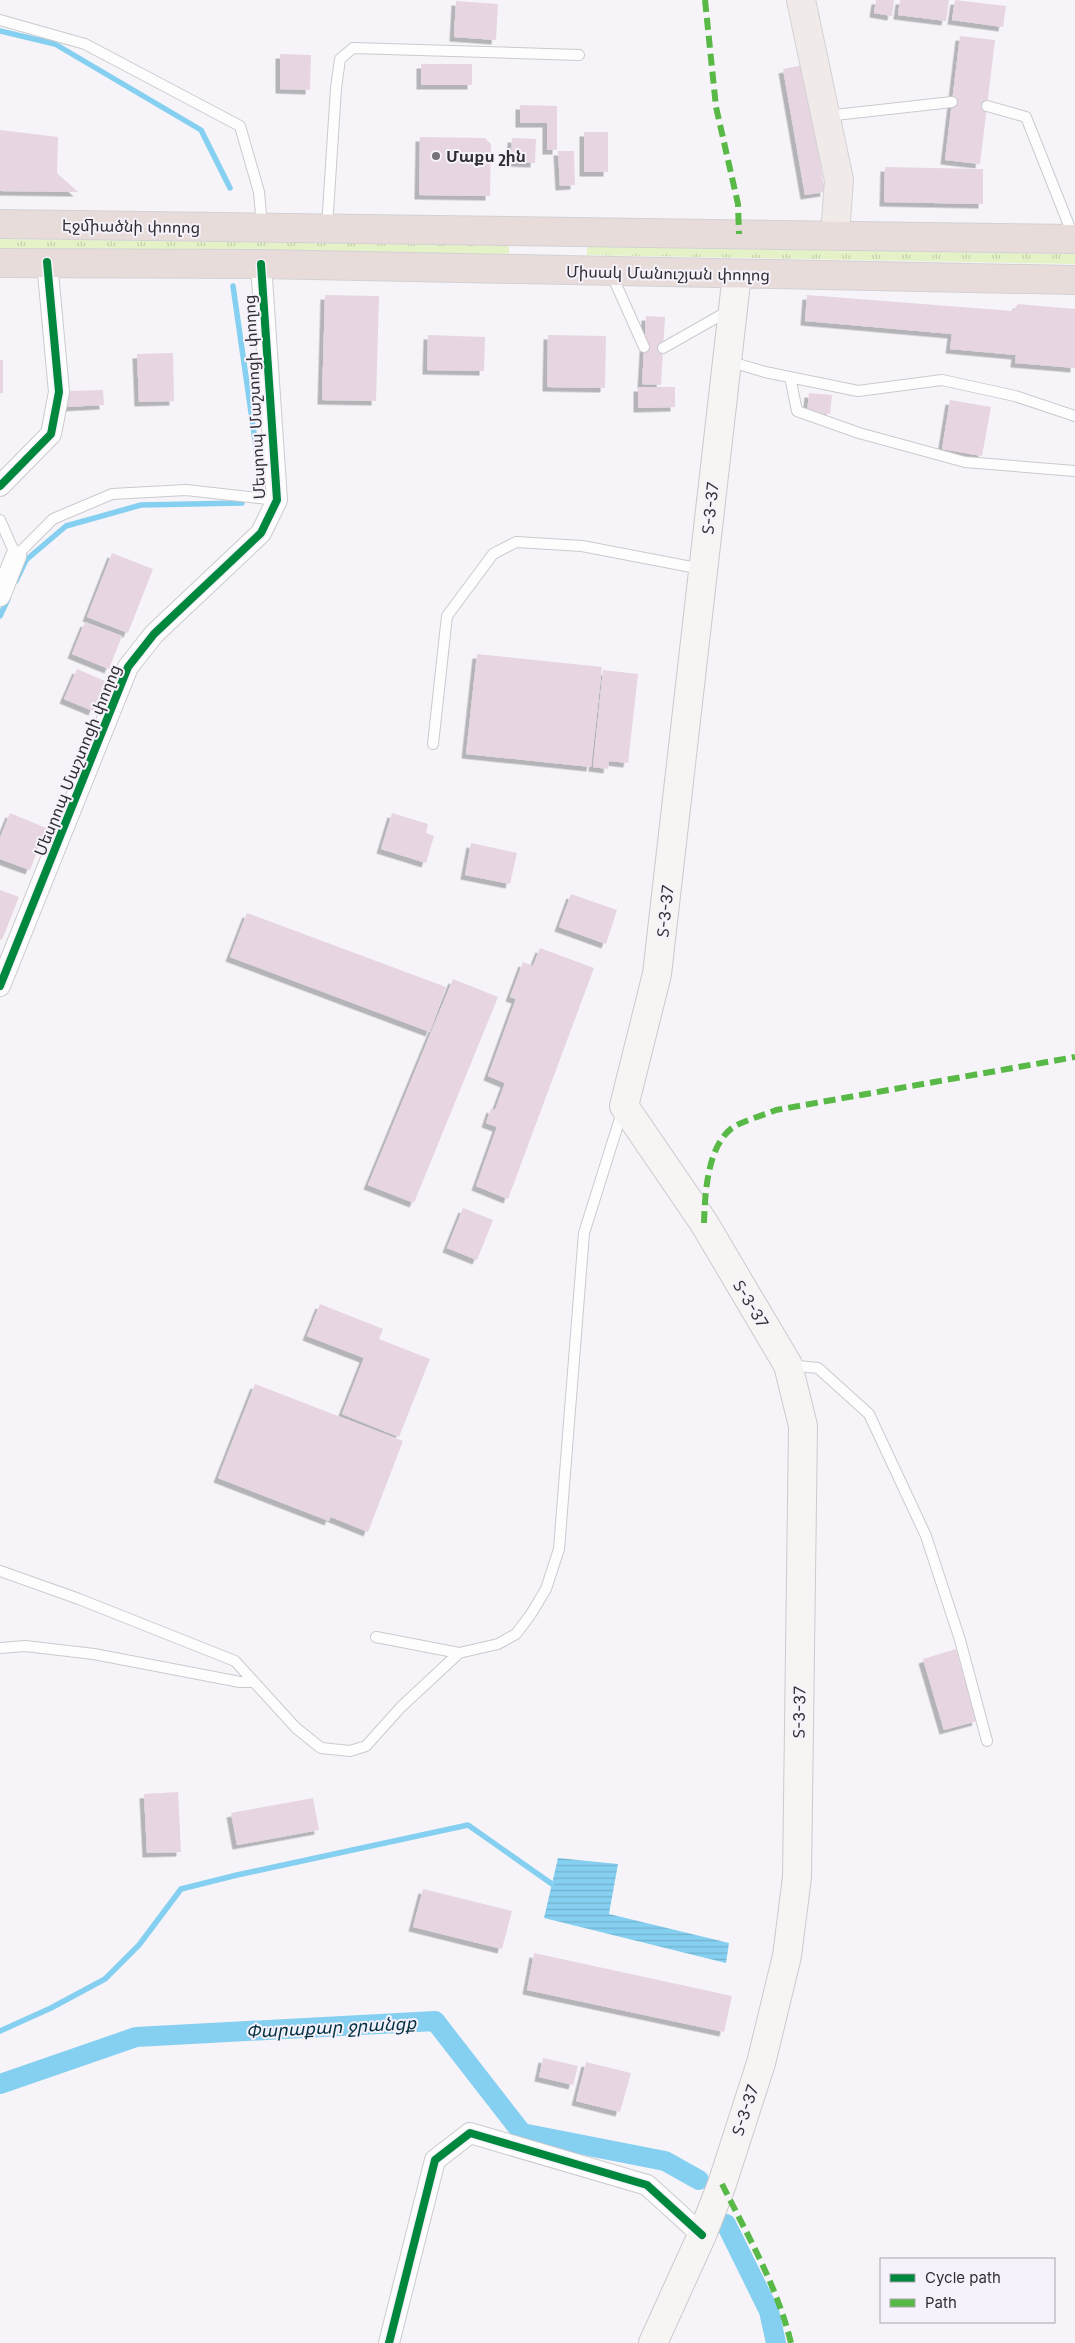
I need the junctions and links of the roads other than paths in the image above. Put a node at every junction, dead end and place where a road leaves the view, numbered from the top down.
1 (801, 0) edge
2 (0, 20) edge
3 (579, 55) dead end
4 (952, 102) dead end
5 (987, 106) dead end
6 (825, 116) junction
7 (0, 224) edge
8 (262, 227) junction
9 (327, 228) junction
10 (553, 231) junction
11 (835, 235) junction
12 (1075, 239) edge
13 (47, 262) junction
14 (0, 263) edge
15 (261, 264) junction
16 (550, 271) junction
17 (610, 272) junction
18 (737, 274) junction
19 (1075, 280) edge
20 (733, 308) junction
21 (644, 347) dead end
22 (663, 348) dead end
23 (727, 361) junction
24 (790, 377) junction
25 (1075, 416) edge
26 (1075, 471) edge
27 (0, 486) edge
28 (277, 500) junction
29 (0, 520) edge
30 (16, 556) junction
31 (703, 570) junction
32 (0, 596) edge
33 (433, 744) dead end
34 (0, 986) edge
35 (624, 1106) junction
36 (788, 1365) junction
37 (0, 1571) edge
38 (376, 1637) dead end
39 (0, 1648) edge
40 (459, 1653) junction
41 (254, 1682) junction
42 (987, 1741) dead end
43 (702, 2236) junction
44 (389, 2343) edge
45 (653, 2343) edge

1 - 6 main road
2 - 8 lane
3 - 9 lane
4 - 6 lane
5 - 12 lane
6 - 11 main road
7 - 8 highway, Էջմիածնի փողոց
8 - 9 highway
9 - 10 highway
10 - 11 highway
10 - 16 highway
11 - 12 highway
13 - 14 highway
13 - 15 highway
13 - 27 street
15 - 16 highway, Միսակ Մանուշյան փողոց
15 - 28 street, Մեսրոպ Մաշտոցի փողոց
16 - 17 highway, Միսակ Մանուշյան փողոց
17 - 18 highway, Միսակ Մանուշյան փողոց
17 - 21 lane
18 - 19 highway, Միսակ Մանուշյան փողոց
18 - 20 main road, Տ-3-37 / Տ-3-37
20 - 22 lane
20 - 23 main road, Տ-3-37 / Տ-3-37
23 - 24 lane
23 - 31 main road, Տ-3-37 / Տ-3-37
24 - 25 lane
24 - 26 lane
28 - 30 lane
28 - 34 street, Մեսրոպ Մաշտոցի փողոց
29 - 30 lane
30 - 32 street
31 - 33 lane
31 - 35 main road, Տ-3-37 / Տ-3-37
35 - 36 main road, Տ-3-37 / Տ-3-37
35 - 40 lane
36 - 42 lane
36 - 43 main road, Տ-3-37 / Տ-3-37
37 - 41 lane
38 - 40 lane
39 - 41 lane
40 - 41 lane
43 - 44 street
43 - 45 main road, Տ-3-37 / Տ-3-37

